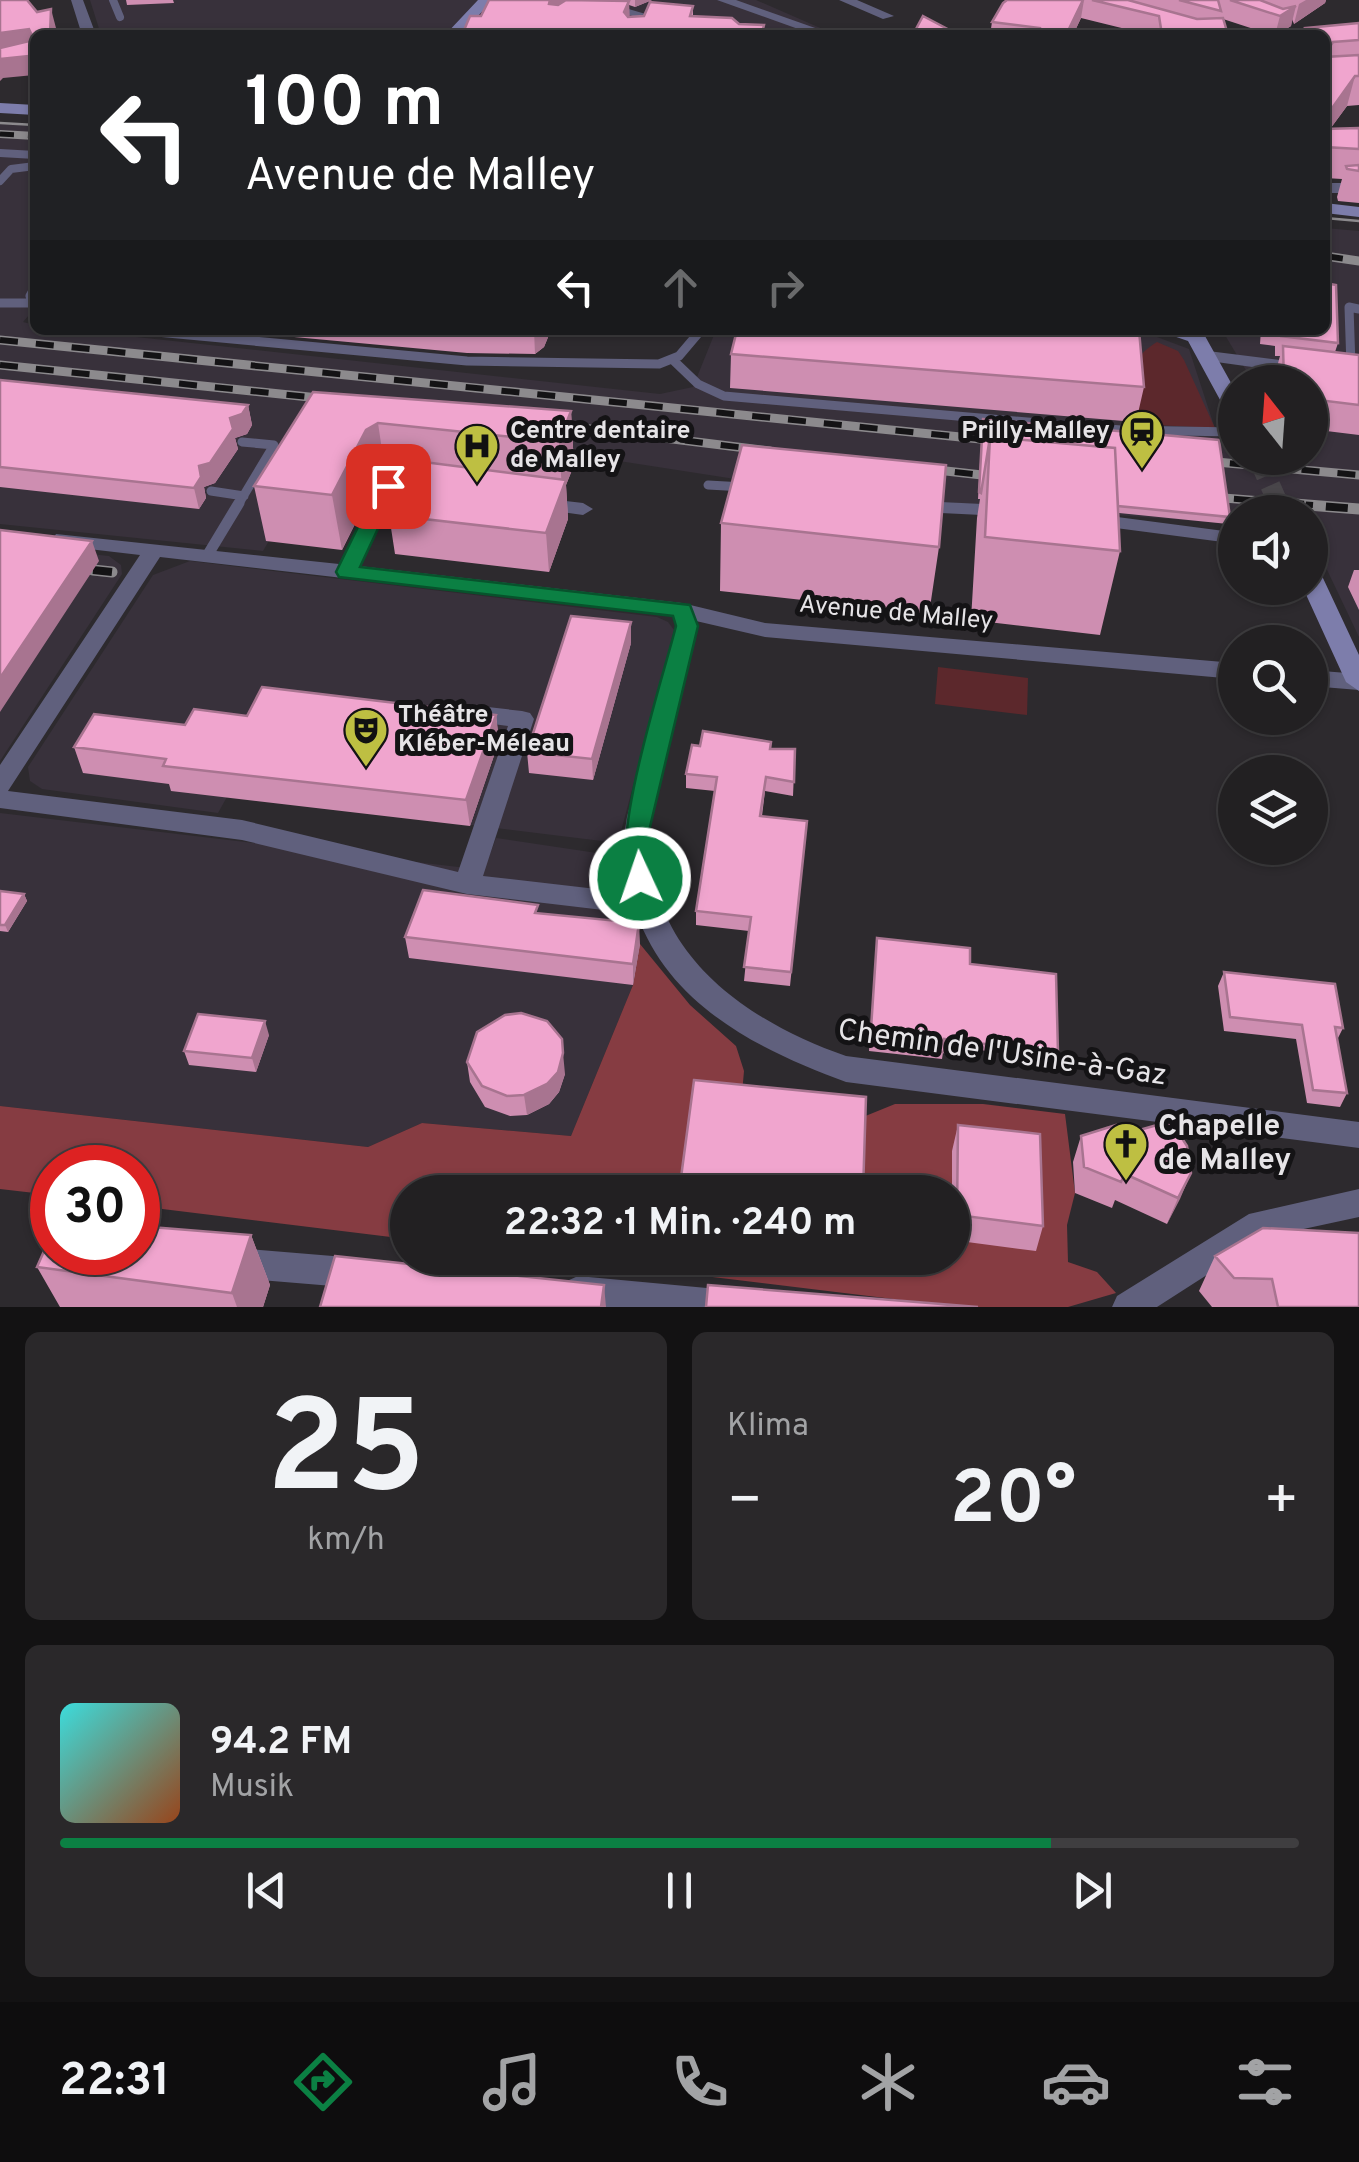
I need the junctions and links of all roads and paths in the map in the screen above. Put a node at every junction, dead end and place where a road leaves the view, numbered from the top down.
1 (78, 0) edge
2 (114, 0) edge
3 (486, 0) edge
4 (723, 0) edge
5 (845, 0) edge
6 (582, 1) edge
7 (643, 15) junction
8 (660, 16) edge
9 (888, 16) dead end
10 (120, 17) dead end
11 (88, 30) edge
12 (457, 30) edge
13 (637, 30) edge
14 (813, 30) edge
15 (0, 108) edge
16 (30, 110) edge
17 (0, 152) edge
18 (30, 155) edge
19 (30, 167) edge
20 (1, 178) edge
21 (1330, 188) edge
22 (1359, 188) edge
23 (1330, 209) edge
24 (1359, 212) edge
25 (1330, 223) edge
26 (1359, 226) edge
27 (0, 303) edge
28 (30, 308) edge
29 (1359, 309) edge
30 (190, 335) edge
31 (697, 335) edge
32 (1202, 335) edge
33 (1208, 356) junction
34 (674, 361) junction
35 (1218, 376) edge
36 (1355, 376) edge
37 (1218, 432) edge
38 (242, 442) dead end
39 (708, 485) dead end
40 (751, 488) edge
41 (210, 491) dead end
42 (460, 494) edge
43 (244, 496) junction
44 (513, 500) edge
45 (925, 507) edge
46 (583, 509) dead end
47 (1011, 511) edge
48 (1082, 518) edge
49 (38, 536) edge
50 (1218, 536) edge
51 (154, 550) junction
52 (207, 556) junction
53 (346, 572) junction
54 (1323, 605) edge
55 (682, 610) junction
56 (1218, 670) edge
57 (1328, 679) edge
58 (1359, 682) edge
59 (451, 711) edge
60 (0, 784) edge
61 (0, 799) edge
62 (467, 884) junction
63 (648, 905) junction
64 (1359, 1136) edge
65 (1359, 1204) edge
66 (204, 1260) edge
67 (384, 1275) edge
68 (542, 1289) edge
69 (739, 1307) edge
70 (1128, 1307) edge

1 - 11 street
2 - 10 lane
3 - 12 main road
4 - 14 street
5 - 9 street
6 - 7 street
7 - 8 lane
7 - 13 street
15 - 16 main road
17 - 18 lane
19 - 20 lane
21 - 22 street
23 - 24 main road
25 - 26 main road
27 - 28 lane
29 - 36 lane
30 - 34 lane
31 - 34 lane
32 - 33 main road
33 - 35 main road
33 - 36 street
34 - 37 lane
38 - 43 lane
39 - 40 lane
41 - 43 lane
42 - 53 street
43 - 52 lane
44 - 46 street
45 - 47 lane
48 - 50 lane
49 - 51 street, Avenue de Malley
51 - 52 street, Avenue de Malley
51 - 60 street
52 - 53 street, Avenue de Malley
53 - 55 street, Avenue de Malley
54 - 58 main road
55 - 56 street, Avenue de Malley
55 - 63 street, Chemin de l'Usine-à-Gaz
57 - 58 street
59 - 62 street
61 - 62 street
62 - 63 street
63 - 64 street, Chemin de l'Usine-à-Gaz
65 - 70 street
66 - 67 street
68 - 69 street

